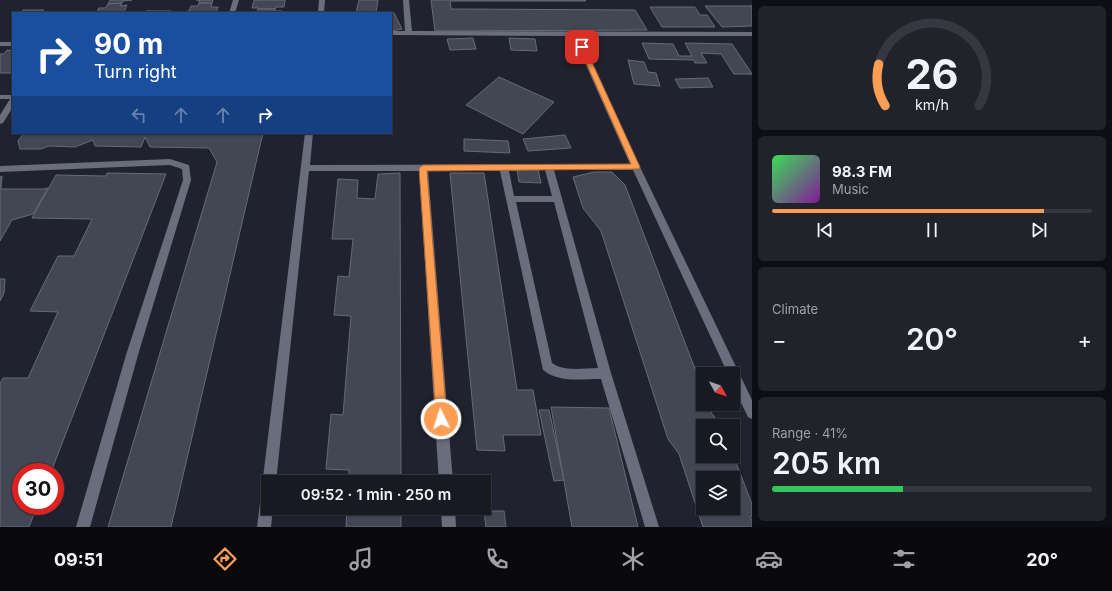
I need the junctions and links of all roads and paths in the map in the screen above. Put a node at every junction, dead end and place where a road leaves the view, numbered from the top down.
1 (236, 0) edge
2 (322, 0) edge
3 (406, 0) edge
4 (232, 12) edge
5 (321, 12) edge
6 (392, 33) edge
7 (410, 33) junction
8 (576, 34) junction
9 (752, 34) edge
10 (0, 44) edge
11 (12, 44) edge
12 (0, 97) edge
13 (12, 97) edge
14 (12, 103) edge
15 (0, 121) edge
16 (309, 134) edge
17 (636, 167) junction
18 (306, 168) junction
19 (423, 168) junction
20 (504, 168) junction
21 (549, 168) junction
22 (0, 169) edge
23 (511, 199) junction
24 (557, 199) junction
25 (605, 373) junction
26 (752, 413) edge
27 (270, 475) edge
28 (445, 475) edge
29 (265, 515) edge
30 (448, 515) edge
31 (83, 527) edge
32 (264, 527) edge
33 (449, 527) edge
34 (652, 527) edge

1 - 4 street
2 - 5 street
3 - 7 street
6 - 7 street
7 - 8 street
8 - 9 street
8 - 17 street
10 - 11 street
12 - 13 street
14 - 15 street
16 - 18 street
17 - 21 street
17 - 26 street
18 - 19 street
18 - 27 street
19 - 20 street
19 - 28 street
20 - 21 street
20 - 23 street
21 - 24 street
22 - 31 street
23 - 24 street
23 - 25 street
24 - 25 street
25 - 34 street
29 - 32 street
30 - 33 street

